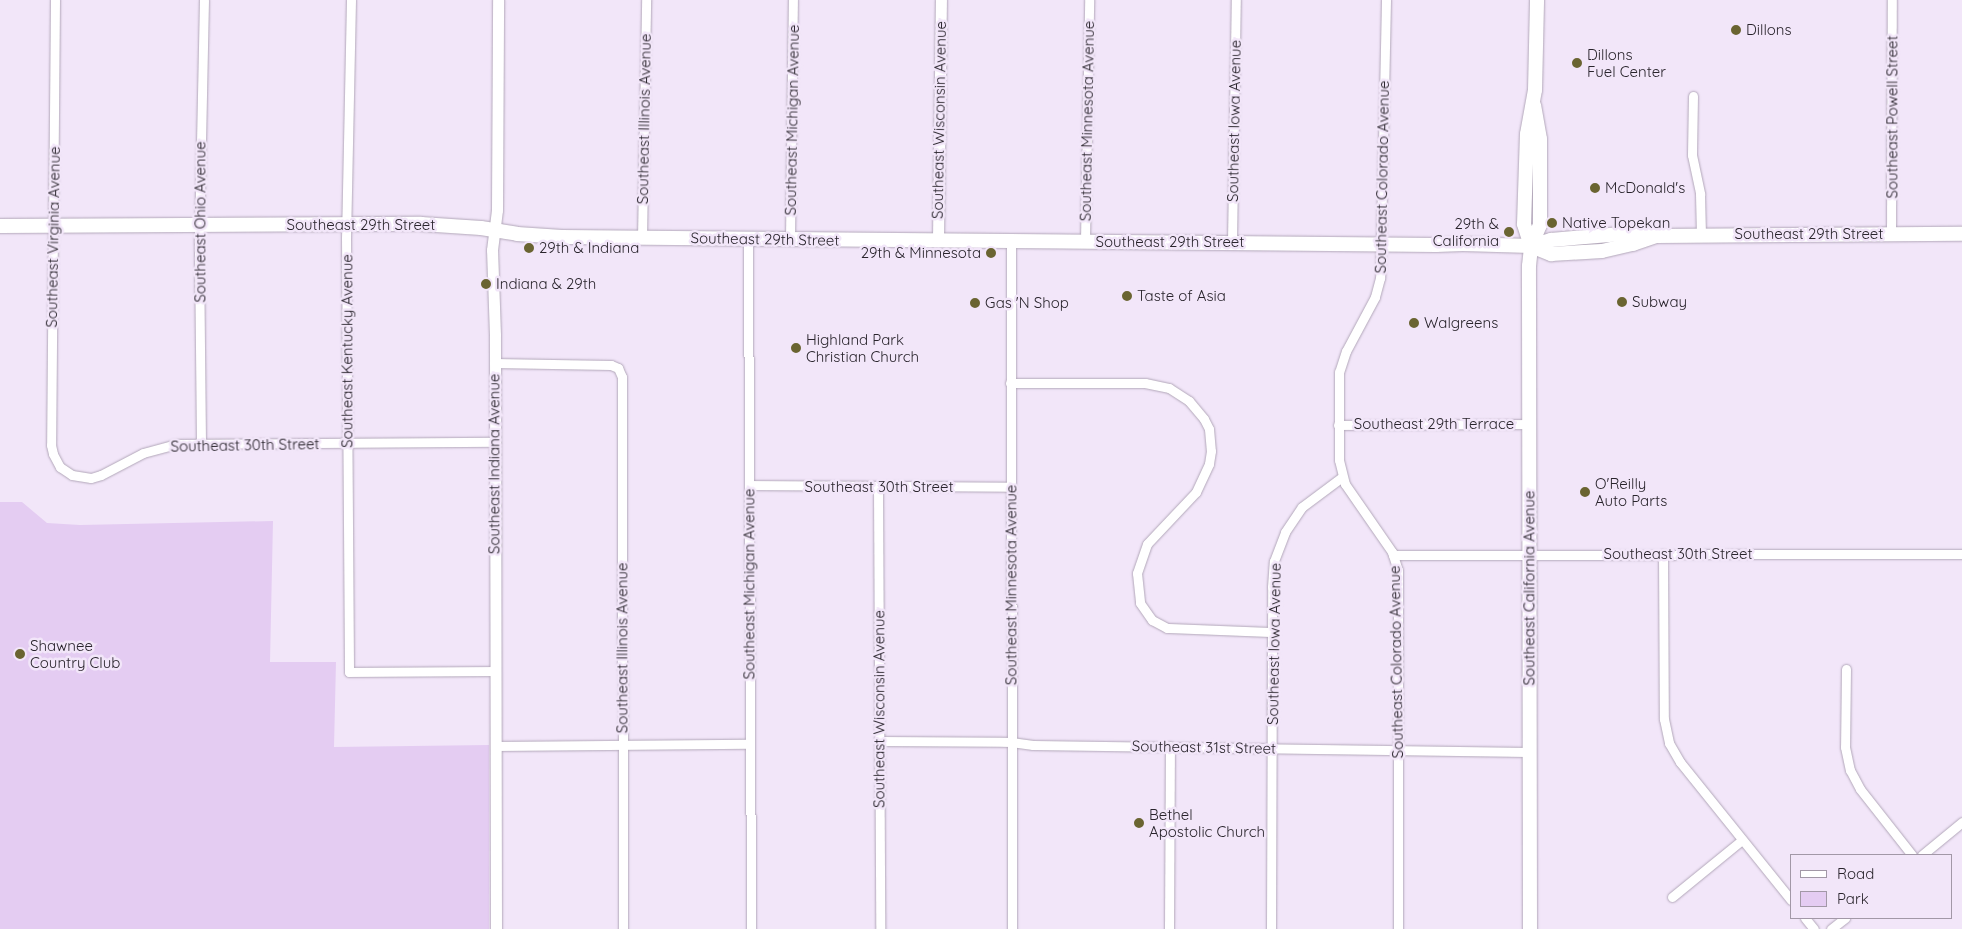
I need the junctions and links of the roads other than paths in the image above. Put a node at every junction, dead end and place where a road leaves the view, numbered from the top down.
1 (55, 0) edge
2 (204, 0) edge
3 (351, 0) edge
4 (498, 0) edge
5 (646, 0) edge
6 (793, 0) edge
7 (941, 0) edge
8 (1089, 0) edge
9 (1236, 0) edge
10 (1386, 0) edge
11 (1537, 0) edge
12 (1892, 0) edge
13 (1693, 96) dead end
14 (199, 225) junction
15 (348, 225) junction
16 (0, 226) edge
17 (52, 226) junction
18 (494, 230) junction
19 (1891, 234) junction
20 (1962, 234) edge
21 (1701, 235) junction
22 (642, 238) junction
23 (748, 239) junction
24 (790, 239) junction
25 (938, 240) junction
26 (1011, 241) junction
27 (1086, 241) junction
28 (1232, 242) junction
29 (1381, 243) junction
30 (1531, 246) junction
31 (494, 363) junction
32 (1010, 383) junction
33 (1529, 424) junction
34 (1338, 425) junction
35 (494, 442) junction
36 (201, 443) junction
37 (348, 443) junction
38 (64, 470) joint
39 (1342, 477) junction
40 (748, 485) junction
41 (1010, 487) junction
42 (878, 488) junction
43 (1529, 554) junction
44 (1663, 554) junction
45 (1962, 554) edge
46 (1393, 555) junction
47 (1272, 632) junction
48 (1846, 668) dead end
49 (494, 671) junction
50 (879, 741) junction
51 (1011, 742) junction
52 (622, 744) junction
53 (749, 744) junction
54 (495, 746) junction
55 (1170, 746) junction
56 (1272, 748) junction
57 (1398, 749) junction
58 (1529, 752) junction
59 (1962, 822) edge
60 (1742, 840) junction
61 (1911, 854) edge
62 (1923, 854) edge
63 (1672, 897) dead end
64 (1790, 899) edge
65 (1806, 919) edge
66 (1844, 919) edge
67 (496, 929) edge
68 (623, 929) edge
69 (751, 929) edge
70 (880, 929) edge
71 (1012, 929) edge
72 (1170, 929) edge
73 (1272, 929) edge
74 (1398, 929) edge
75 (1530, 929) edge
76 (1814, 929) edge
77 (1831, 929) edge

1 - 17 street, Southeast Virginia Avenue
2 - 14 street, Southeast Ohio Avenue
3 - 15 street, Southeast Kentucky Avenue
4 - 18 street, Southeast Indiana Avenue
5 - 22 street, Southeast Illinois Avenue
6 - 24 street, Southeast Michigan Avenue
7 - 25 street, Southeast Wisconsin Avenue
8 - 27 street, Southeast Minnesota Avenue
9 - 28 street, Southeast Iowa Avenue
10 - 29 street, Southeast Colorado Avenue
11 - 30 main road, Southeast California Avenue
12 - 19 street, Southeast Powell Street
13 - 21 street
14 - 15 main road, Southeast 29th Street
14 - 17 main road, Southeast 29th Street
14 - 36 street, Southeast Ohio Avenue
15 - 18 main road, Southeast 29th Street
15 - 37 street, Southeast Kentucky Avenue
16 - 17 main road, Southeast 29th Street
17 - 38 street, Southeast Virginia Avenue
18 - 22 main road, Southeast 29th Street
18 - 31 street, Southeast Indiana Avenue
19 - 20 main road, Southeast 29th Street
19 - 21 main road, Southeast 29th Street
21 - 30 main road, Southeast 29th Street
22 - 23 main road, Southeast 29th Street
23 - 24 main road, Southeast 29th Street
23 - 40 street, Southeast Michigan Avenue
24 - 25 main road, Southeast 29th Street
25 - 26 main road, Southeast 29th Street
26 - 27 main road, Southeast 29th Street
26 - 32 street, Southeast Minnesota Avenue
27 - 28 main road, Southeast 29th Street
28 - 29 main road, Southeast 29th Street
29 - 30 main road, Southeast 29th Street
29 - 34 street, Southeast Colorado Avenue
30 - 33 main road, Southeast California Avenue
31 - 35 street, Southeast Indiana Avenue
31 - 52 street, Southeast Illinois Avenue
32 - 41 street, Southeast Minnesota Avenue
32 - 47 street
33 - 34 street, Southeast 29th Terrace
33 - 43 main road, Southeast California Avenue
34 - 39 street, Southeast Colorado Avenue
35 - 37 street, Southeast 30th Street
35 - 49 street, Southeast Indiana Avenue
36 - 37 street, Southeast 30th Street
36 - 38 street, Southeast 30th Street
37 - 49 street, Southeast Kentucky Avenue
39 - 46 street, Southeast Colorado Avenue
39 - 47 street, Southeast Iowa Avenue
40 - 42 street, Southeast 30th Street
40 - 53 street, Southeast Michigan Avenue
41 - 42 street, Southeast 30th Street
41 - 51 street, Southeast Minnesota Avenue
42 - 50 street, Southeast Wisconsin Avenue
43 - 44 street, Southeast 30th Street
43 - 46 street, Southeast 30th Street
43 - 58 main road, Southeast California Avenue
44 - 45 street, Southeast 30th Street
44 - 60 street
46 - 57 street, Southeast Colorado Avenue
47 - 56 street, Southeast Iowa Avenue
48 - 61 street
49 - 54 street, Southeast Indiana Avenue
50 - 51 street, Southeast 31st Street
50 - 70 street, Southeast Wisconsin Avenue
51 - 55 street, Southeast 31st Street
51 - 71 street, Southeast Minnesota Avenue
52 - 53 street
52 - 54 street
52 - 68 street, Southeast Illinois Avenue
53 - 69 street, Southeast Michigan Avenue
54 - 67 street, Southeast Indiana Avenue
55 - 56 street, Southeast 31st Street
55 - 72 street
56 - 57 street, Southeast 31st Street
56 - 73 street, Southeast Iowa Avenue
57 - 58 street, Southeast 31st Street
57 - 74 street, Southeast Colorado Avenue
58 - 75 main road, Southeast California Avenue
59 - 62 street
60 - 63 street
60 - 64 street
65 - 76 street
66 - 77 street

